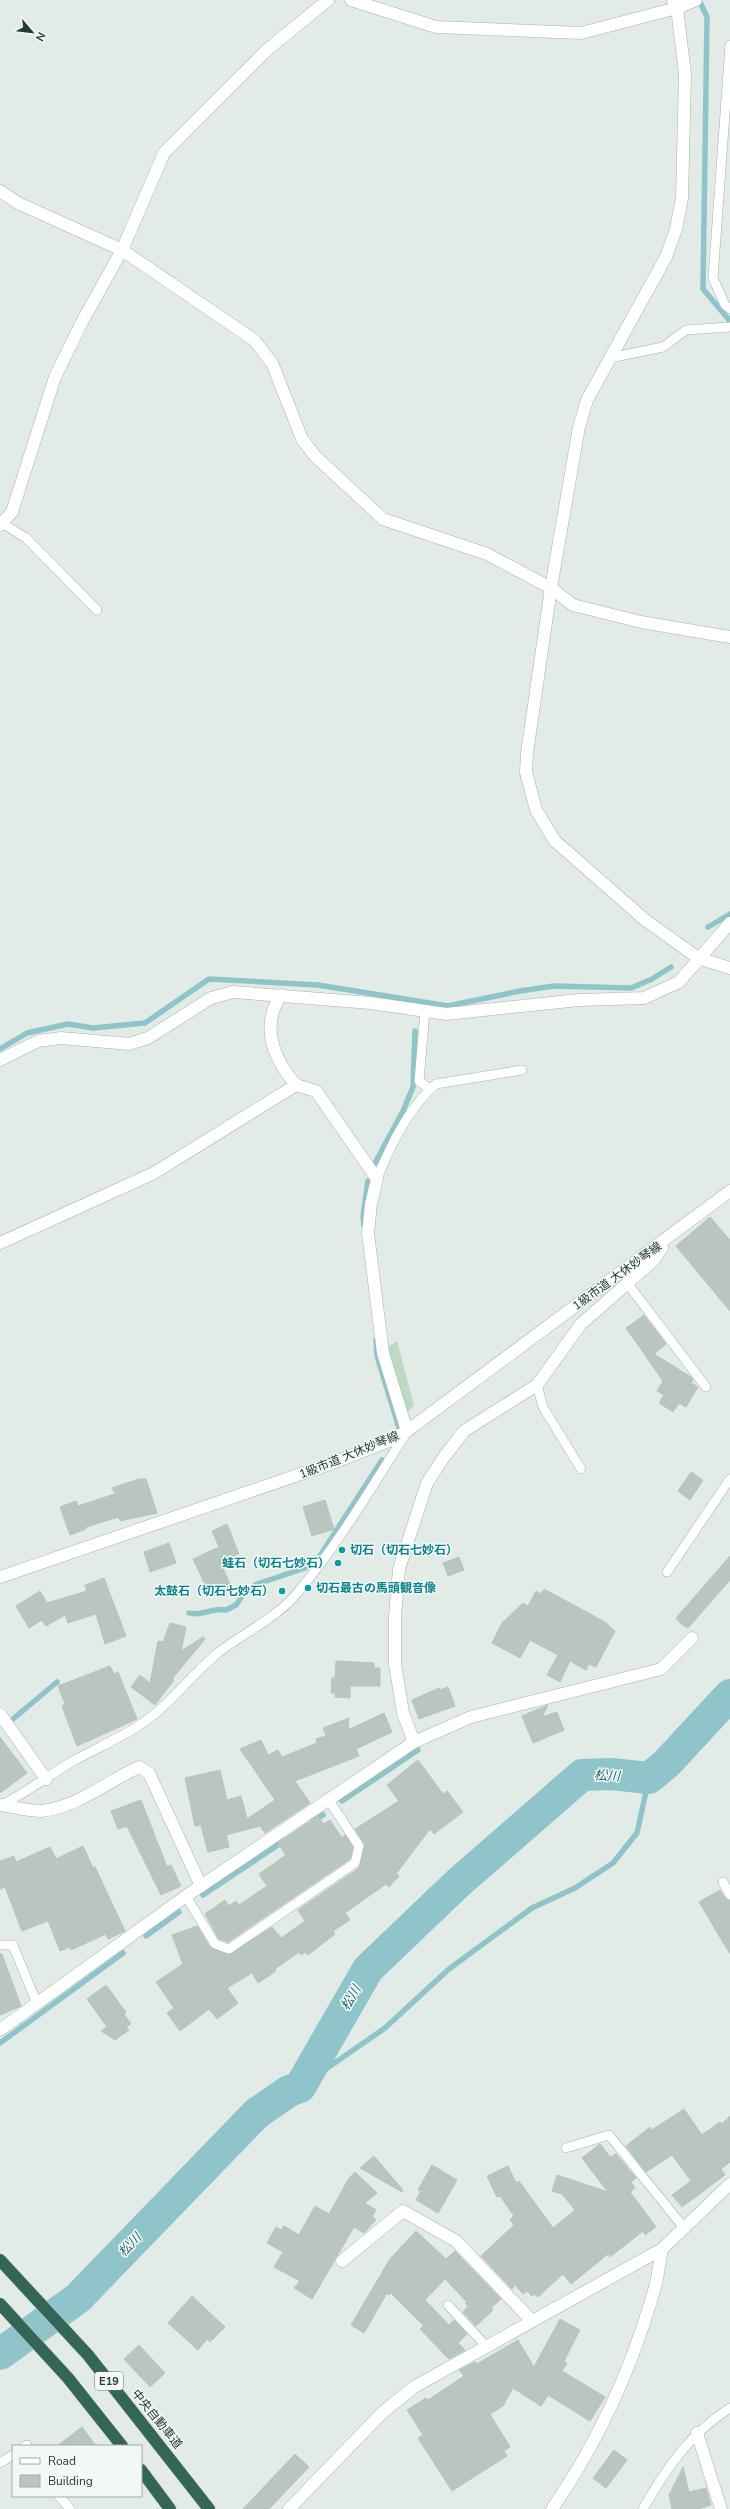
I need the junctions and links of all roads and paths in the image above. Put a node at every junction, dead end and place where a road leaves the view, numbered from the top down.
1 (328, 0) edge
2 (350, 0) edge
3 (684, 3) edge
4 (730, 45) edge
5 (0, 191) edge
6 (122, 250) junction
7 (730, 309) edge
8 (728, 328) edge
9 (610, 358) junction
10 (1, 524) edge
11 (551, 588) junction
12 (97, 610) dead end
13 (730, 637) edge
14 (730, 923) edge
15 (698, 958) junction
16 (730, 968) edge
17 (281, 995) junction
18 (425, 1011) junction
19 (0, 1060) edge
20 (522, 1070) dead end
21 (296, 1085) junction
22 (430, 1089) junction
23 (377, 1179) junction
24 (730, 1191) edge
25 (667, 1240) junction
26 (0, 1243) edge
27 (628, 1284) junction
28 (537, 1385) junction
29 (706, 1387) dead end
30 (407, 1430) junction
31 (581, 1469) dead end
32 (730, 1480) edge
33 (667, 1572) dead end
34 (0, 1577) edge
35 (692, 1638) dead end
36 (0, 1714) edge
37 (414, 1742) junction
38 (46, 1779) junction
39 (328, 1800) junction
40 (1, 1805) edge
41 (723, 1882) dead end
42 (201, 1886) junction
43 (730, 1895) edge
44 (186, 1896) junction
45 (0, 1945) edge
46 (37, 2004) junction
47 (0, 2030) edge
48 (566, 2148) dead end
49 (730, 2184) edge
50 (685, 2229) junction
51 (662, 2249) junction
52 (0, 2260) edge
53 (342, 2261) dead end
54 (0, 2304) edge
55 (448, 2305) dead end
56 (532, 2321) junction
57 (486, 2346) junction
58 (730, 2408) edge
59 (697, 2433) junction
60 (121, 2445) edge
61 (12, 2456) edge
62 (0, 2463) edge
63 (142, 2471) edge
64 (60, 2497) edge
65 (70, 2509) edge
66 (170, 2509) edge
67 (209, 2509) edge
68 (289, 2509) edge
69 (552, 2509) edge
70 (643, 2509) edge
71 (721, 2509) edge

1 - 6 street
2 - 3 street
3 - 9 street
4 - 7 lane
5 - 6 street
6 - 10 street
6 - 11 street
8 - 9 lane
9 - 11 street
10 - 12 lane
11 - 13 street
11 - 15 street
14 - 15 street
15 - 16 street
15 - 18 street
17 - 18 street
17 - 19 street
17 - 21 street
18 - 22 lane
20 - 22 lane
21 - 23 street
21 - 26 street
22 - 23 lane
23 - 30 street
24 - 25 street, 1級市道 大休妙琴線
25 - 27 street
25 - 30 street, 1級市道 大休妙琴線
27 - 28 street
27 - 29 lane
28 - 31 lane
28 - 37 street
30 - 34 street, 1級市道 大休妙琴線
30 - 38 lane
32 - 33 lane
35 - 37 street
36 - 38 street
37 - 39 street
38 - 40 lane
39 - 42 street
39 - 44 lane
40 - 42 street
41 - 43 lane
42 - 44 street
44 - 46 street
45 - 46 lane
46 - 47 street
48 - 50 lane
49 - 50 street
50 - 51 street
51 - 56 street
51 - 69 street
52 - 67 highway, 中央自動車道 / E19
53 - 56 street
54 - 60 highway, E19
55 - 57 lane
56 - 57 street
57 - 68 street
58 - 59 lane
59 - 70 lane
59 - 71 street
61 - 62 lane
63 - 66 highway
64 - 65 lane

